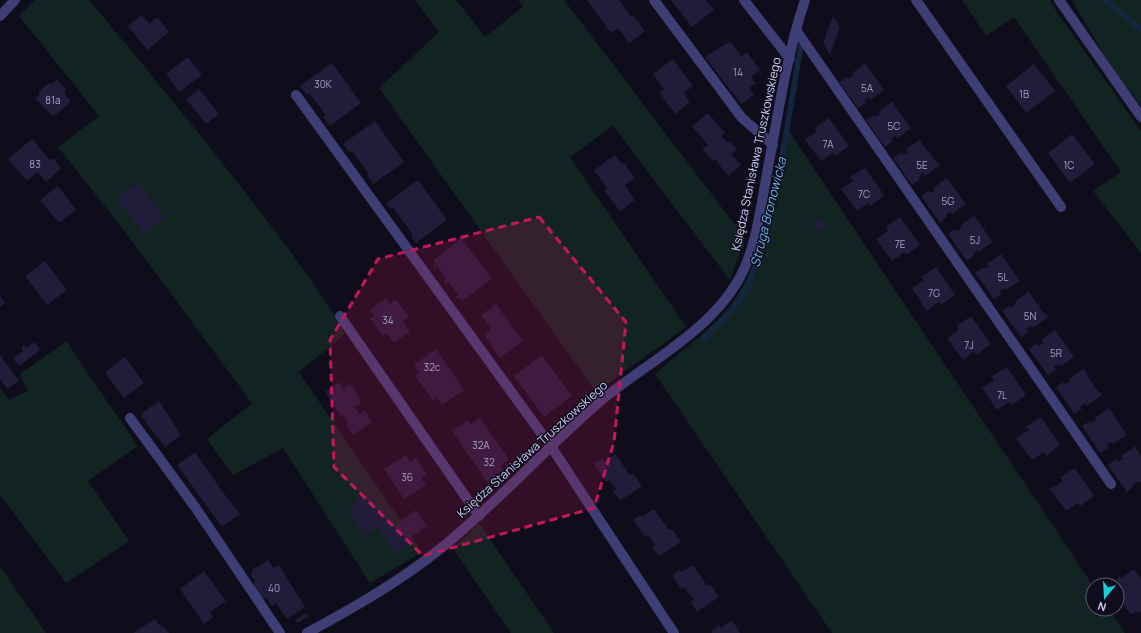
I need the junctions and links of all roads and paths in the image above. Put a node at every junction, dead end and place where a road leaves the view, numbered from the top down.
1 (15, 0) edge
2 (654, 0) edge
3 (744, 0) edge
4 (805, 0) edge
5 (916, 0) edge
6 (1059, 0) edge
7 (0, 16) edge
8 (796, 30) junction
9 (790, 59) junction
10 (296, 95) dead end
11 (1141, 117) edge
12 (772, 145) junction
13 (1061, 207) dead end
14 (340, 316) dead end
15 (130, 418) dead end
16 (552, 448) junction
17 (1111, 484) dead end
18 (479, 516) junction
19 (280, 633) edge
20 (307, 633) edge
21 (674, 633) edge

1 - 7 street
2 - 12 street
3 - 9 street
4 - 8 street, Księdza Stanisława Truszkowskiego
5 - 13 street
6 - 11 street
8 - 9 street, Księdza Stanisława Truszkowskiego
8 - 17 street
9 - 12 street, Księdza Stanisława Truszkowskiego
10 - 16 street
12 - 16 street, Księdza Stanisława Truszkowskiego
14 - 18 street
15 - 19 street
16 - 18 street, Księdza Stanisława Truszkowskiego
16 - 21 street
18 - 20 street, Księdza Stanisława Truszkowskiego

